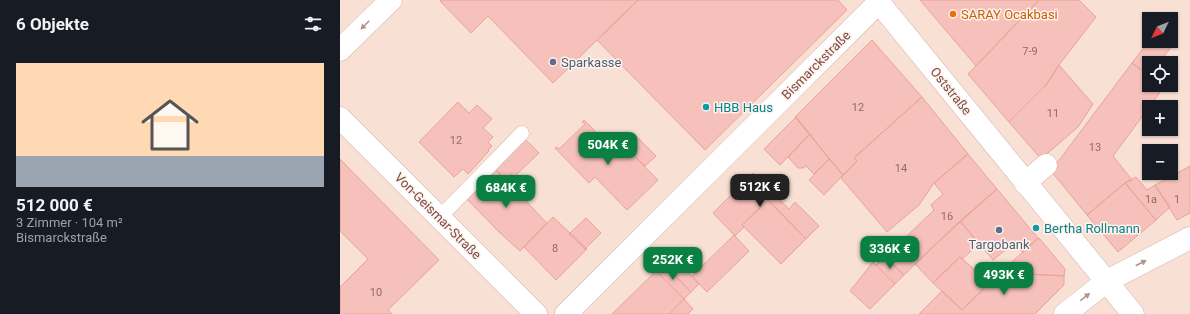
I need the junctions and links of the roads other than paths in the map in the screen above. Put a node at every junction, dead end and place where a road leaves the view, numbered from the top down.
1 (391, 0) edge
2 (878, 1) edge
3 (340, 50) edge
4 (340, 118) edge
5 (522, 133) dead end
6 (1046, 165) dead end
7 (1025, 183) junction
8 (440, 217) junction
9 (1190, 238) edge
10 (1107, 281) junction
11 (536, 314) edge
12 (566, 314) edge
13 (1065, 314) edge
14 (1133, 314) edge

1 -> 3 street
2 - 7 street, Oststraße
2 - 12 street, Bismarckstraße
4 - 8 street, Von-Geismar-Straße
5 - 8 lane
6 - 7 street
7 - 10 street, Oststraße
8 - 11 street, Von-Geismar-Straße
10 -> 9 street
13 -> 10 street
10 - 14 street, Oststraße

